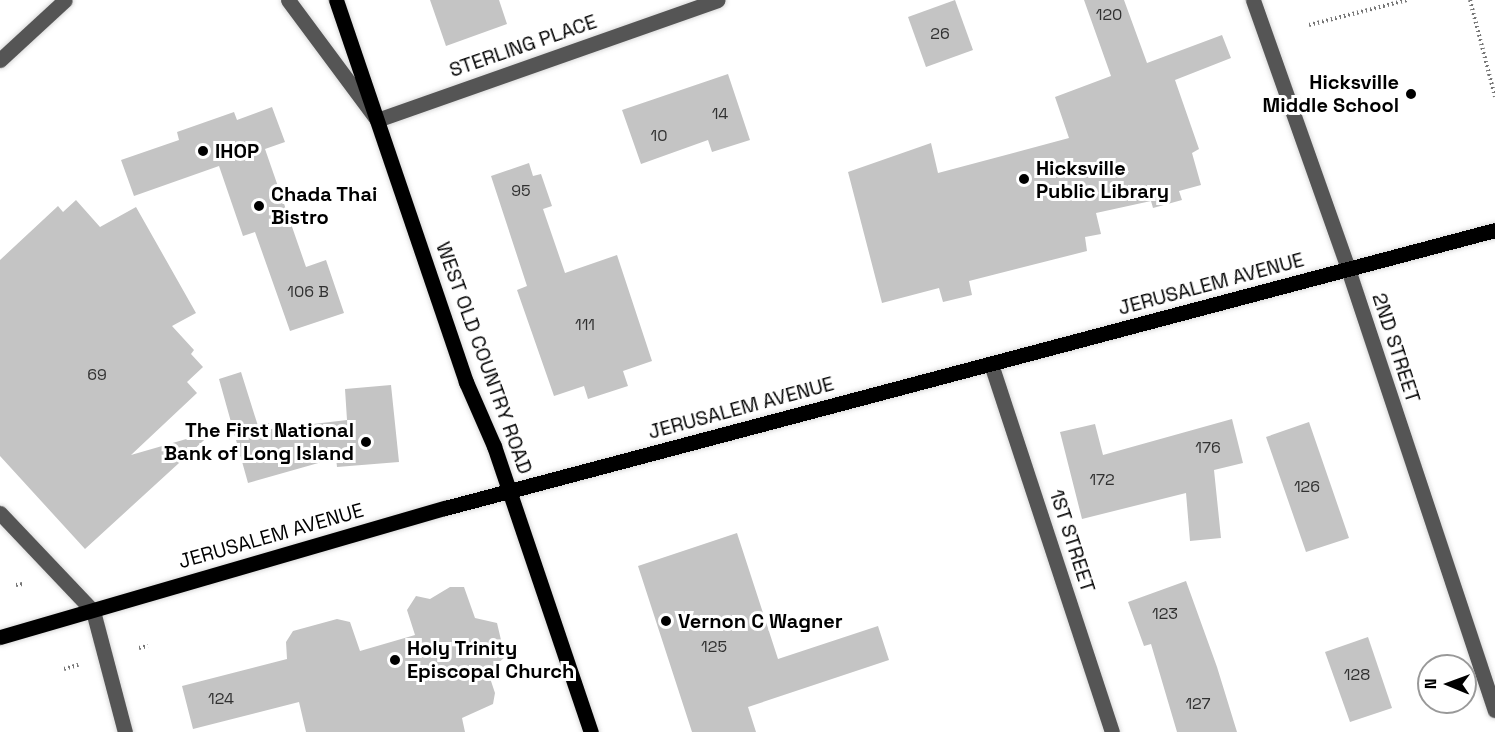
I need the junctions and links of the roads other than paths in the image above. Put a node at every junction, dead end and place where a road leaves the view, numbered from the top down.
1 (64, 0) edge
2 (288, 0) edge
3 (336, 0) edge
4 (718, 0) edge
5 (1253, 0) edge
6 (0, 60) edge
7 (377, 120) junction
8 (1495, 230) edge
9 (1348, 269) junction
10 (991, 364) junction
11 (510, 491) junction
12 (0, 513) edge
13 (93, 611) junction
14 (0, 637) edge
15 (1495, 710) edge
16 (125, 732) edge
17 (591, 732) edge
18 (1112, 732) edge

1 - 6 street
2 - 7 street
3 - 7 main road, WEST OLD COUNTRY ROAD
4 - 7 street, STERLING PLACE
5 - 9 street, 2ND STREET
7 - 11 main road, WEST OLD COUNTRY ROAD
8 - 9 main road, JERUSALEM AVENUE
9 - 10 main road, JERUSALEM AVENUE
9 - 15 street, 2ND STREET
10 - 11 main road, JERUSALEM AVENUE
10 - 18 street, 1ST STREET
11 - 13 main road, JERUSALEM AVENUE
11 - 17 main road, WEST OLD COUNTRY ROAD
12 - 13 street
13 - 14 main road, JERUSALEM AVENUE
13 - 16 street

